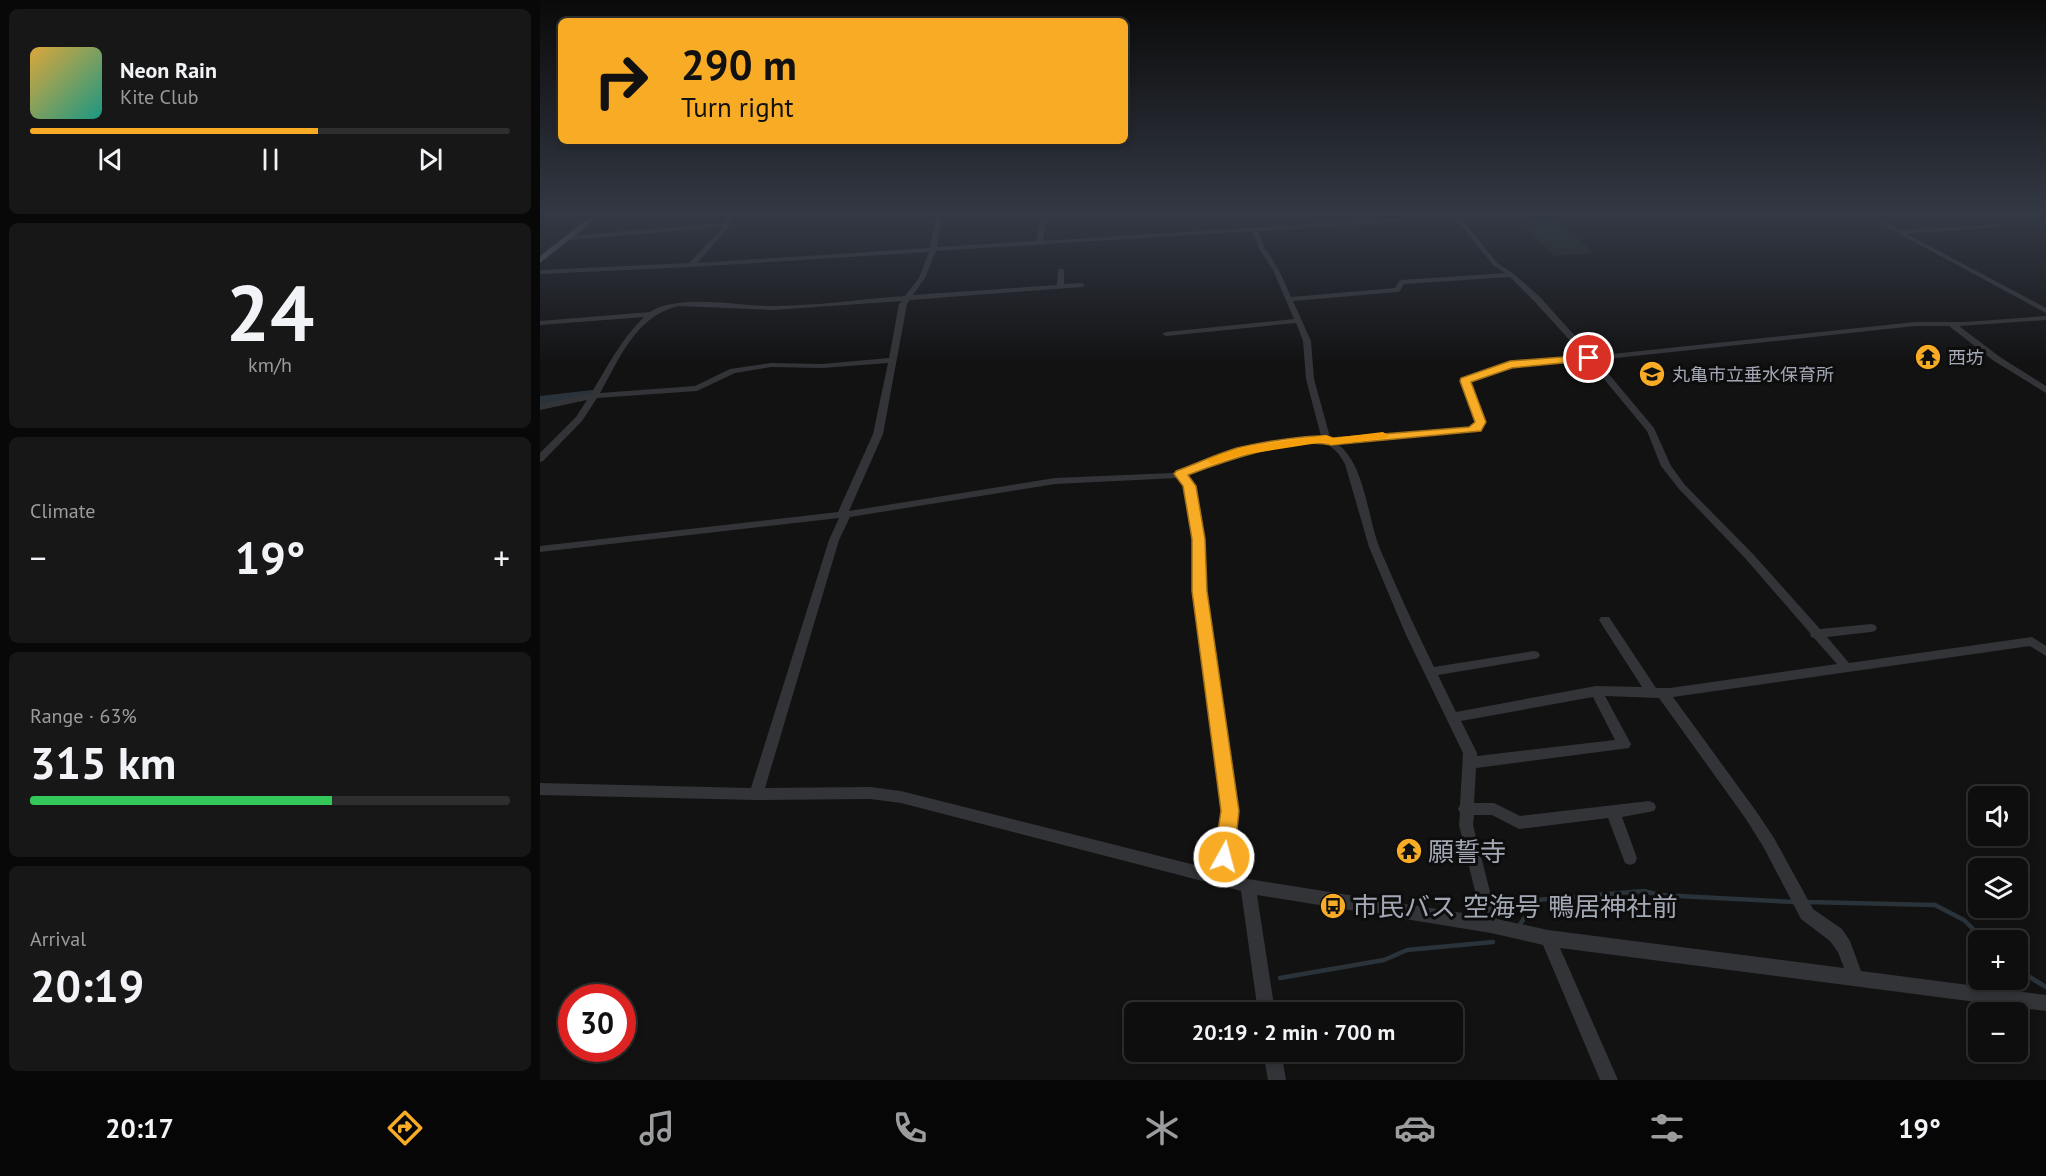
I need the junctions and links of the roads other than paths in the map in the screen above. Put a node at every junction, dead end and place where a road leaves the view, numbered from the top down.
1 (717, 263) edge
2 (927, 263) edge
3 (1271, 263) edge
4 (1495, 263) edge
5 (1957, 263) edge
6 (691, 265) joint
7 (1061, 270) dead end
8 (540, 272) edge
9 (1512, 275) junction
10 (1082, 285) dead end
11 (1060, 286) junction
12 (907, 297) junction
13 (1288, 299) junction
14 (2046, 311) edge
15 (648, 314) junction
16 (2046, 318) edge
17 (1298, 321) junction
18 (540, 323) edge
19 (1951, 324) junction
20 (1166, 334) dead end
21 (1589, 358) junction
22 (892, 360) junction
23 (2046, 390) edge
24 (595, 396) junction
25 (540, 407) edge
26 (1328, 440) junction
27 (540, 459) edge
28 (1180, 474) junction
29 (844, 515) junction
30 (540, 549) edge
31 (1605, 620) dead end
32 (1871, 628) dead end
33 (1815, 634) junction
34 (2046, 652) edge
35 (1534, 655) dead end
36 (1847, 668) junction
37 (1430, 672) junction
38 (1596, 691) junction
39 (1657, 692) junction
40 (1452, 718) junction
41 (1469, 763) junction
42 (540, 789) edge
43 (756, 795) junction
44 (1649, 807) dead end
45 (1465, 809) junction
46 (1613, 812) junction
47 (1630, 858) dead end
48 (1221, 880) junction
49 (1248, 886) junction
50 (1491, 925) junction
51 (1548, 938) junction
52 (1856, 978) junction
53 (1265, 1002) edge
54 (2046, 1003) edge
55 (1273, 1062) edge
56 (1276, 1080) edge
57 (1609, 1080) edge

1 - 6 street
2 - 12 street
3 - 13 street
4 - 9 street
5 - 14 street
6 - 8 street
7 - 11 street
9 - 13 street
9 - 21 street
10 - 11 street
11 - 12 street
12 - 15 street
12 - 22 street
13 - 17 street
15 - 18 street
15 - 24 street
16 - 19 street
17 - 20 street
17 - 26 street
19 - 21 street
19 - 23 street
21 - 26 street
21 - 33 street
22 - 24 street
22 - 29 street
24 - 25 street
24 - 27 street
26 - 28 street
26 - 37 street
28 - 29 street
28 - 48 street
29 - 30 street
29 - 43 street
31 - 39 street
32 - 33 street
33 - 36 street
34 - 36 street
35 - 37 street
36 - 39 street
37 - 40 street
38 - 39 street
38 - 40 street
38 - 41 street
39 - 52 street
40 - 41 street
41 - 45 street
42 - 43 street
43 - 48 street
44 - 46 street
45 - 46 street
45 - 50 street
46 - 47 street
48 - 49 street
49 - 50 street
49 - 53 street
50 - 51 street
51 - 52 street
51 - 57 street
52 - 54 street
55 - 56 street

